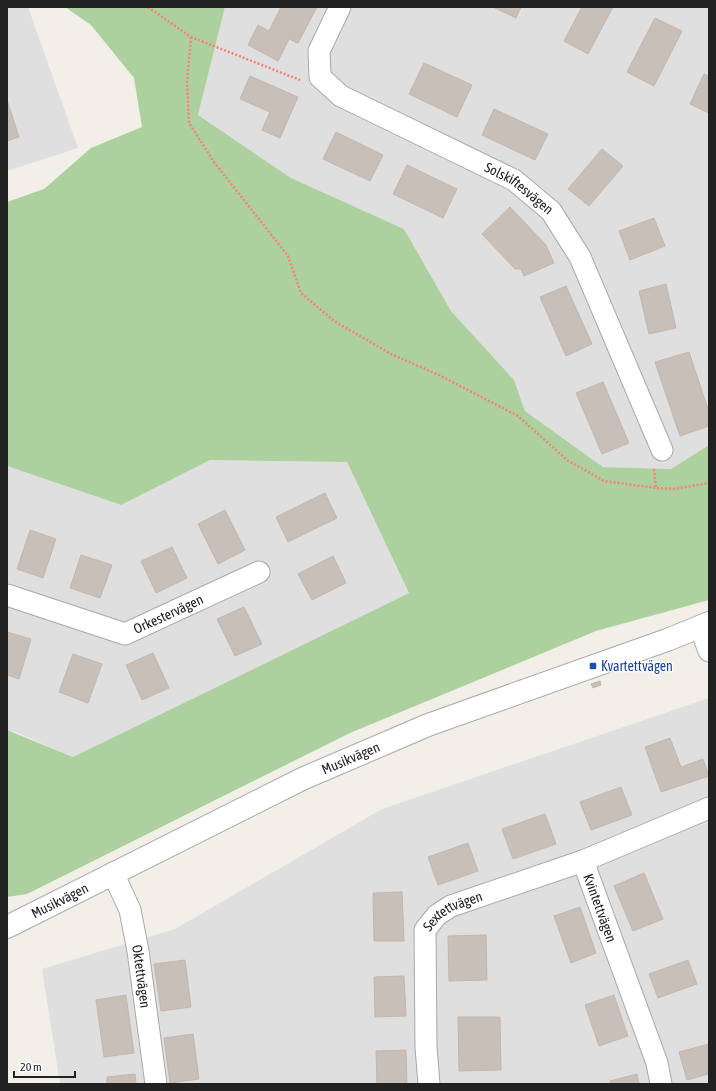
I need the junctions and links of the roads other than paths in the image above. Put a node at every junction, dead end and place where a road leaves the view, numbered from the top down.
1 (340, 7) edge
2 (662, 450) road end
3 (259, 572) dead end
4 (7, 595) edge
5 (704, 625) edge
6 (709, 651) edge
7 (709, 808) edge
8 (583, 861) junction
9 (113, 873) junction
10 (7, 927) edge
11 (156, 1084) edge
12 (429, 1084) edge
13 (661, 1084) edge

1 - 2 street, Solskiftesvägen
3 - 4 street, Orkestervägen
5 - 6 street
5 - 9 street, Musikvägen
7 - 8 street, Kvintettvägen
8 - 12 street, Sextettvägen
8 - 13 street, Kvintettvägen
9 - 10 street, Musikvägen
9 - 11 street, Oktettvägen

